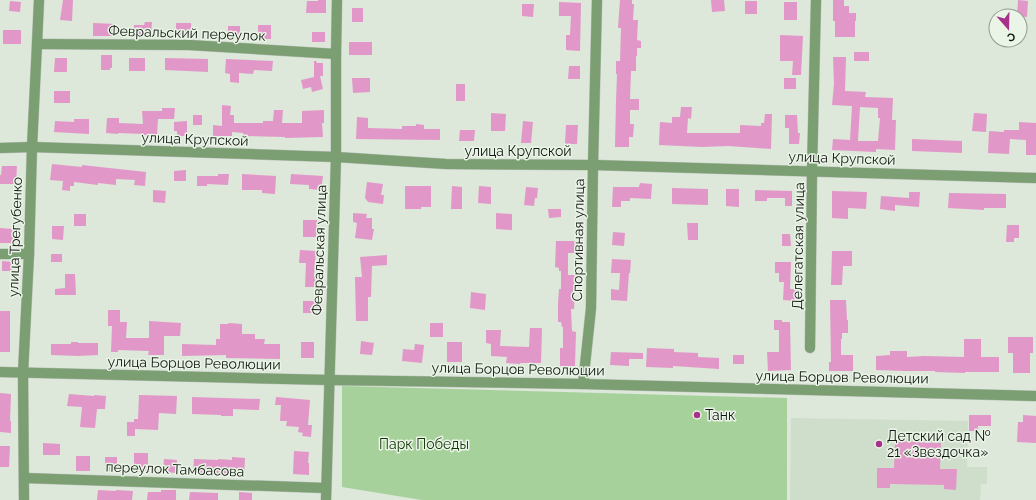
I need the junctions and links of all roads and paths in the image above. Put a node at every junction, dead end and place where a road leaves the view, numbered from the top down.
1 (38, 0) edge
2 (337, 0) edge
3 (597, 0) edge
4 (816, 0) edge
5 (37, 44) junction
6 (336, 54) junction
7 (0, 148) edge
8 (32, 148) junction
9 (336, 157) junction
10 (593, 165) junction
11 (812, 171) junction
12 (1036, 178) edge
13 (0, 254) edge
14 (29, 254) junction
15 (810, 348) dead end
16 (0, 372) edge
17 (22, 373) junction
18 (329, 380) junction
19 (583, 384) junction
20 (1036, 396) edge
21 (24, 478) junction
22 (326, 488) junction
23 (24, 500) edge
24 (326, 500) edge

1 - 5 street, улица Трегубенко
2 - 6 street, Февральская улица
3 - 10 street, Спортивная улица
4 - 11 street, Делегатская улица
5 - 6 street, Февральский переулок
5 - 8 street, улица Трегубенко
6 - 9 street, Февральская улица
7 - 8 street, улица Крупской
8 - 9 street, улица Крупской
8 - 14 street, улица Трегубенко
9 - 10 street, улица Крупской
9 - 18 street, Февральская улица
10 - 11 street, улица Крупской
10 - 19 street, Спортивная улица
11 - 12 street, улица Крупской
11 - 15 street, Делегатская улица
13 - 14 street
14 - 17 street, улица Трегубенко
16 - 17 street, улица Борцов Революции
17 - 18 street, улица Борцов Революции
17 - 21 street, улица Трегубенко
18 - 19 street, улица Борцов Революции
18 - 22 street, Февральская улица
19 - 20 street, улица Борцов Революции
21 - 22 street, переулок Тамбасова
21 - 23 street, улица Трегубенко
22 - 24 street, Февральская улица

